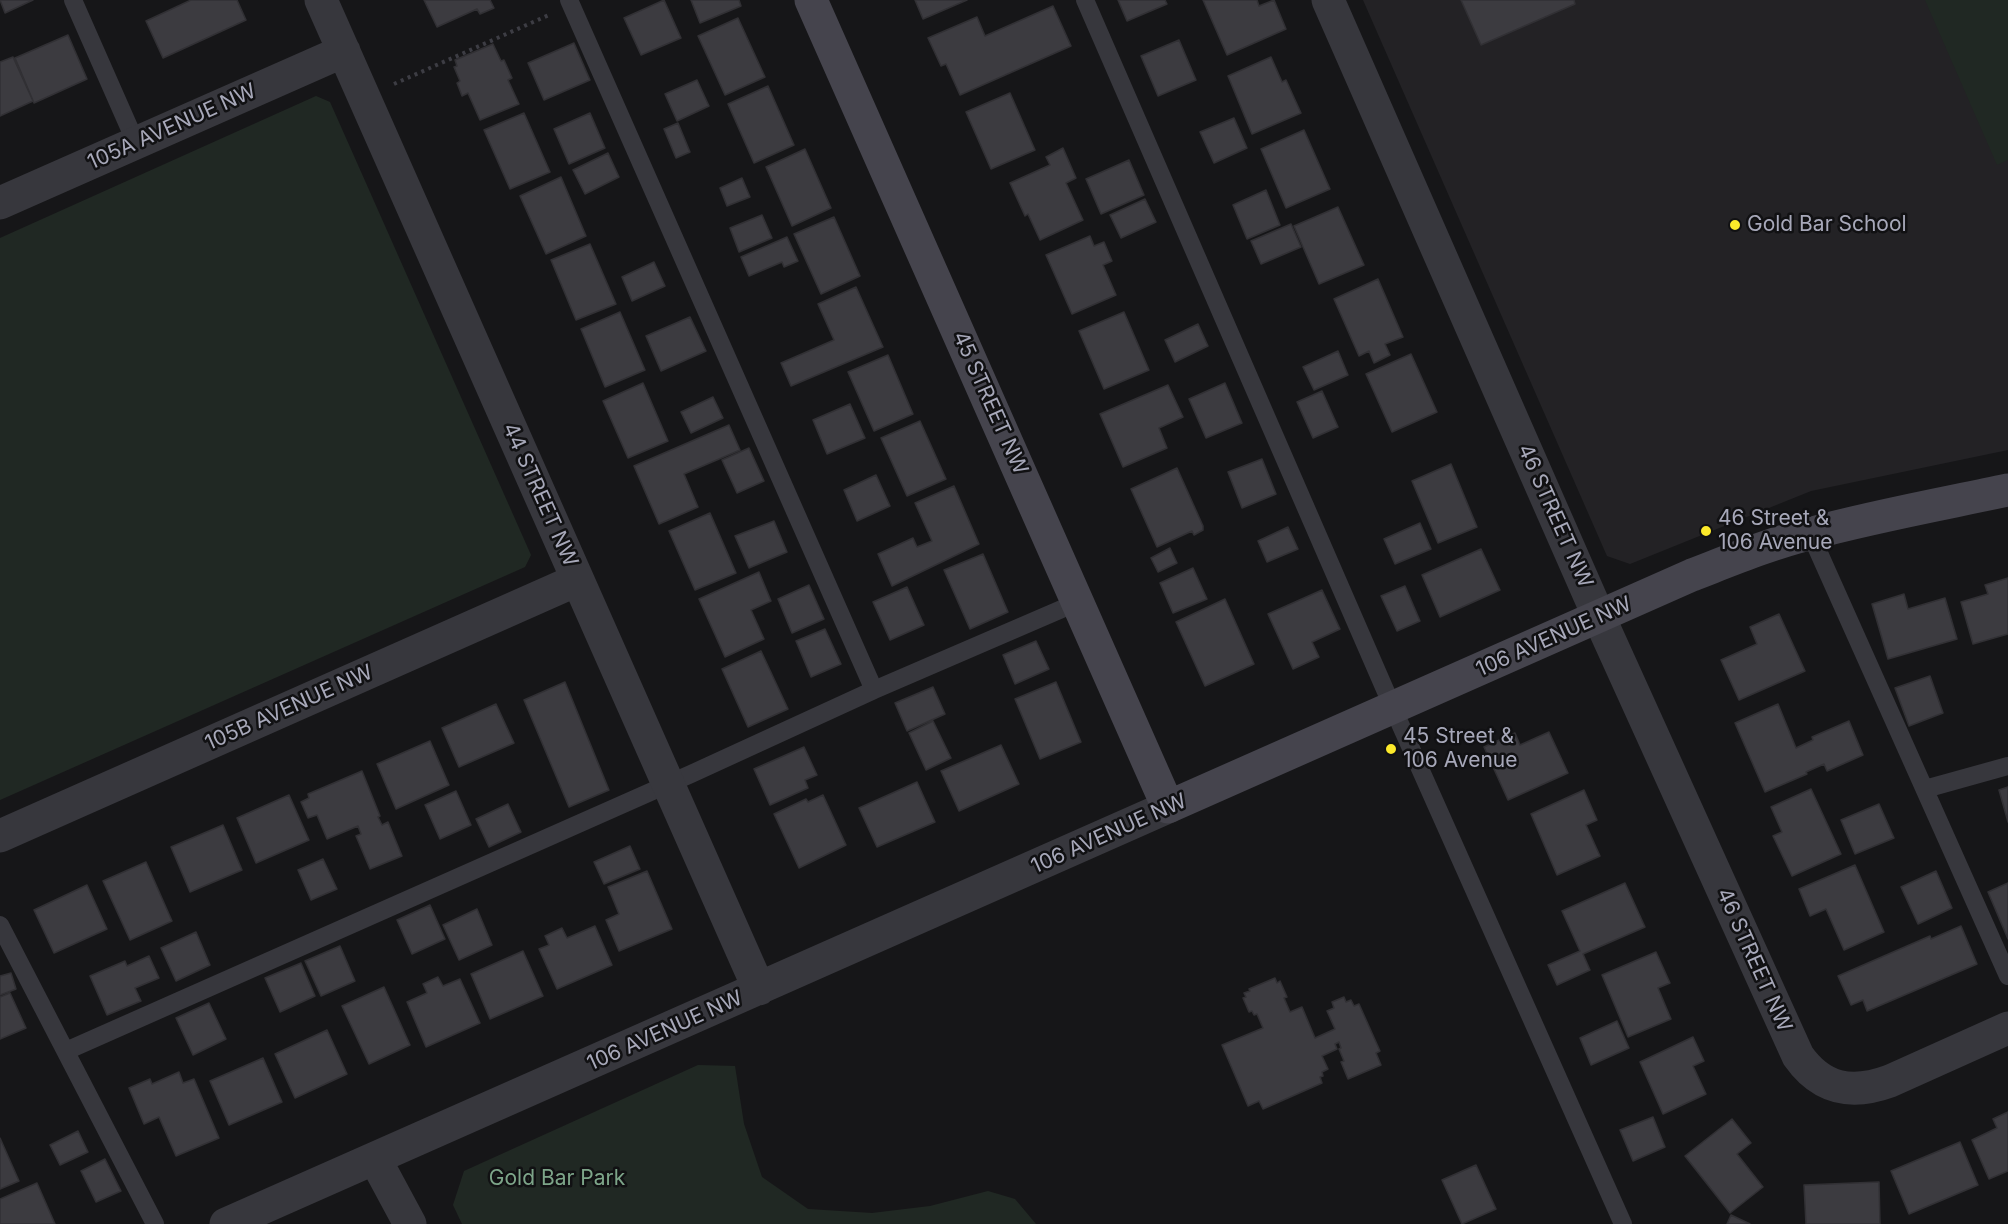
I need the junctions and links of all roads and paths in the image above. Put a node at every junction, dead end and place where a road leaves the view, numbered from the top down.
1 (73, 0) edge
2 (321, 0) edge
3 (811, 0) edge
4 (1085, 0) edge
5 (1328, 0) edge
6 (570, 2) edge
7 (344, 51) junction
8 (387, 87) dead end
9 (136, 143) junction
10 (0, 203) edge
11 (2008, 490) edge
12 (1810, 533) junction
13 (577, 580) junction
14 (1078, 602) junction
15 (1599, 617) junction
16 (874, 690) junction
17 (1393, 708) junction
18 (2008, 766) edge
19 (668, 784) junction
20 (1925, 789) junction
21 (1168, 807) junction
22 (0, 836) edge
23 (0, 925) edge
24 (2008, 976) edge
25 (759, 989) junction
26 (2008, 1028) edge
27 (66, 1051) junction
28 (375, 1159) junction
29 (155, 1224) edge
30 (226, 1224) edge
31 (410, 1224) edge
32 (1623, 1224) edge

1 - 9 lane
2 - 7 street, 44 STREET NW
3 - 14 street, 45 STREET NW
4 - 17 lane
5 - 15 street, 46 STREET NW
6 - 8 path
6 - 16 lane
7 - 9 street, 105A AVENUE NW
7 - 13 street, 44 STREET NW
9 - 10 street, 105A AVENUE NW
11 - 12 street, 106 AVENUE NW
12 - 15 street, 106 AVENUE NW
12 - 20 lane
13 - 19 street, 44 STREET NW
13 - 22 street, 105B AVENUE NW
14 - 16 lane
14 - 21 street, 45 STREET NW
15 - 17 street, 106 AVENUE NW
15 - 26 street, 46 STREET NW
16 - 19 lane
17 - 21 street, 106 AVENUE NW
17 - 32 lane
18 - 20 lane
19 - 25 street, 44 STREET NW
19 - 27 lane
20 - 24 lane
21 - 25 street, 106 AVENUE NW
23 - 27 lane
25 - 28 street, 106 AVENUE NW
27 - 29 lane
28 - 30 street, 106 AVENUE NW
28 - 31 street

